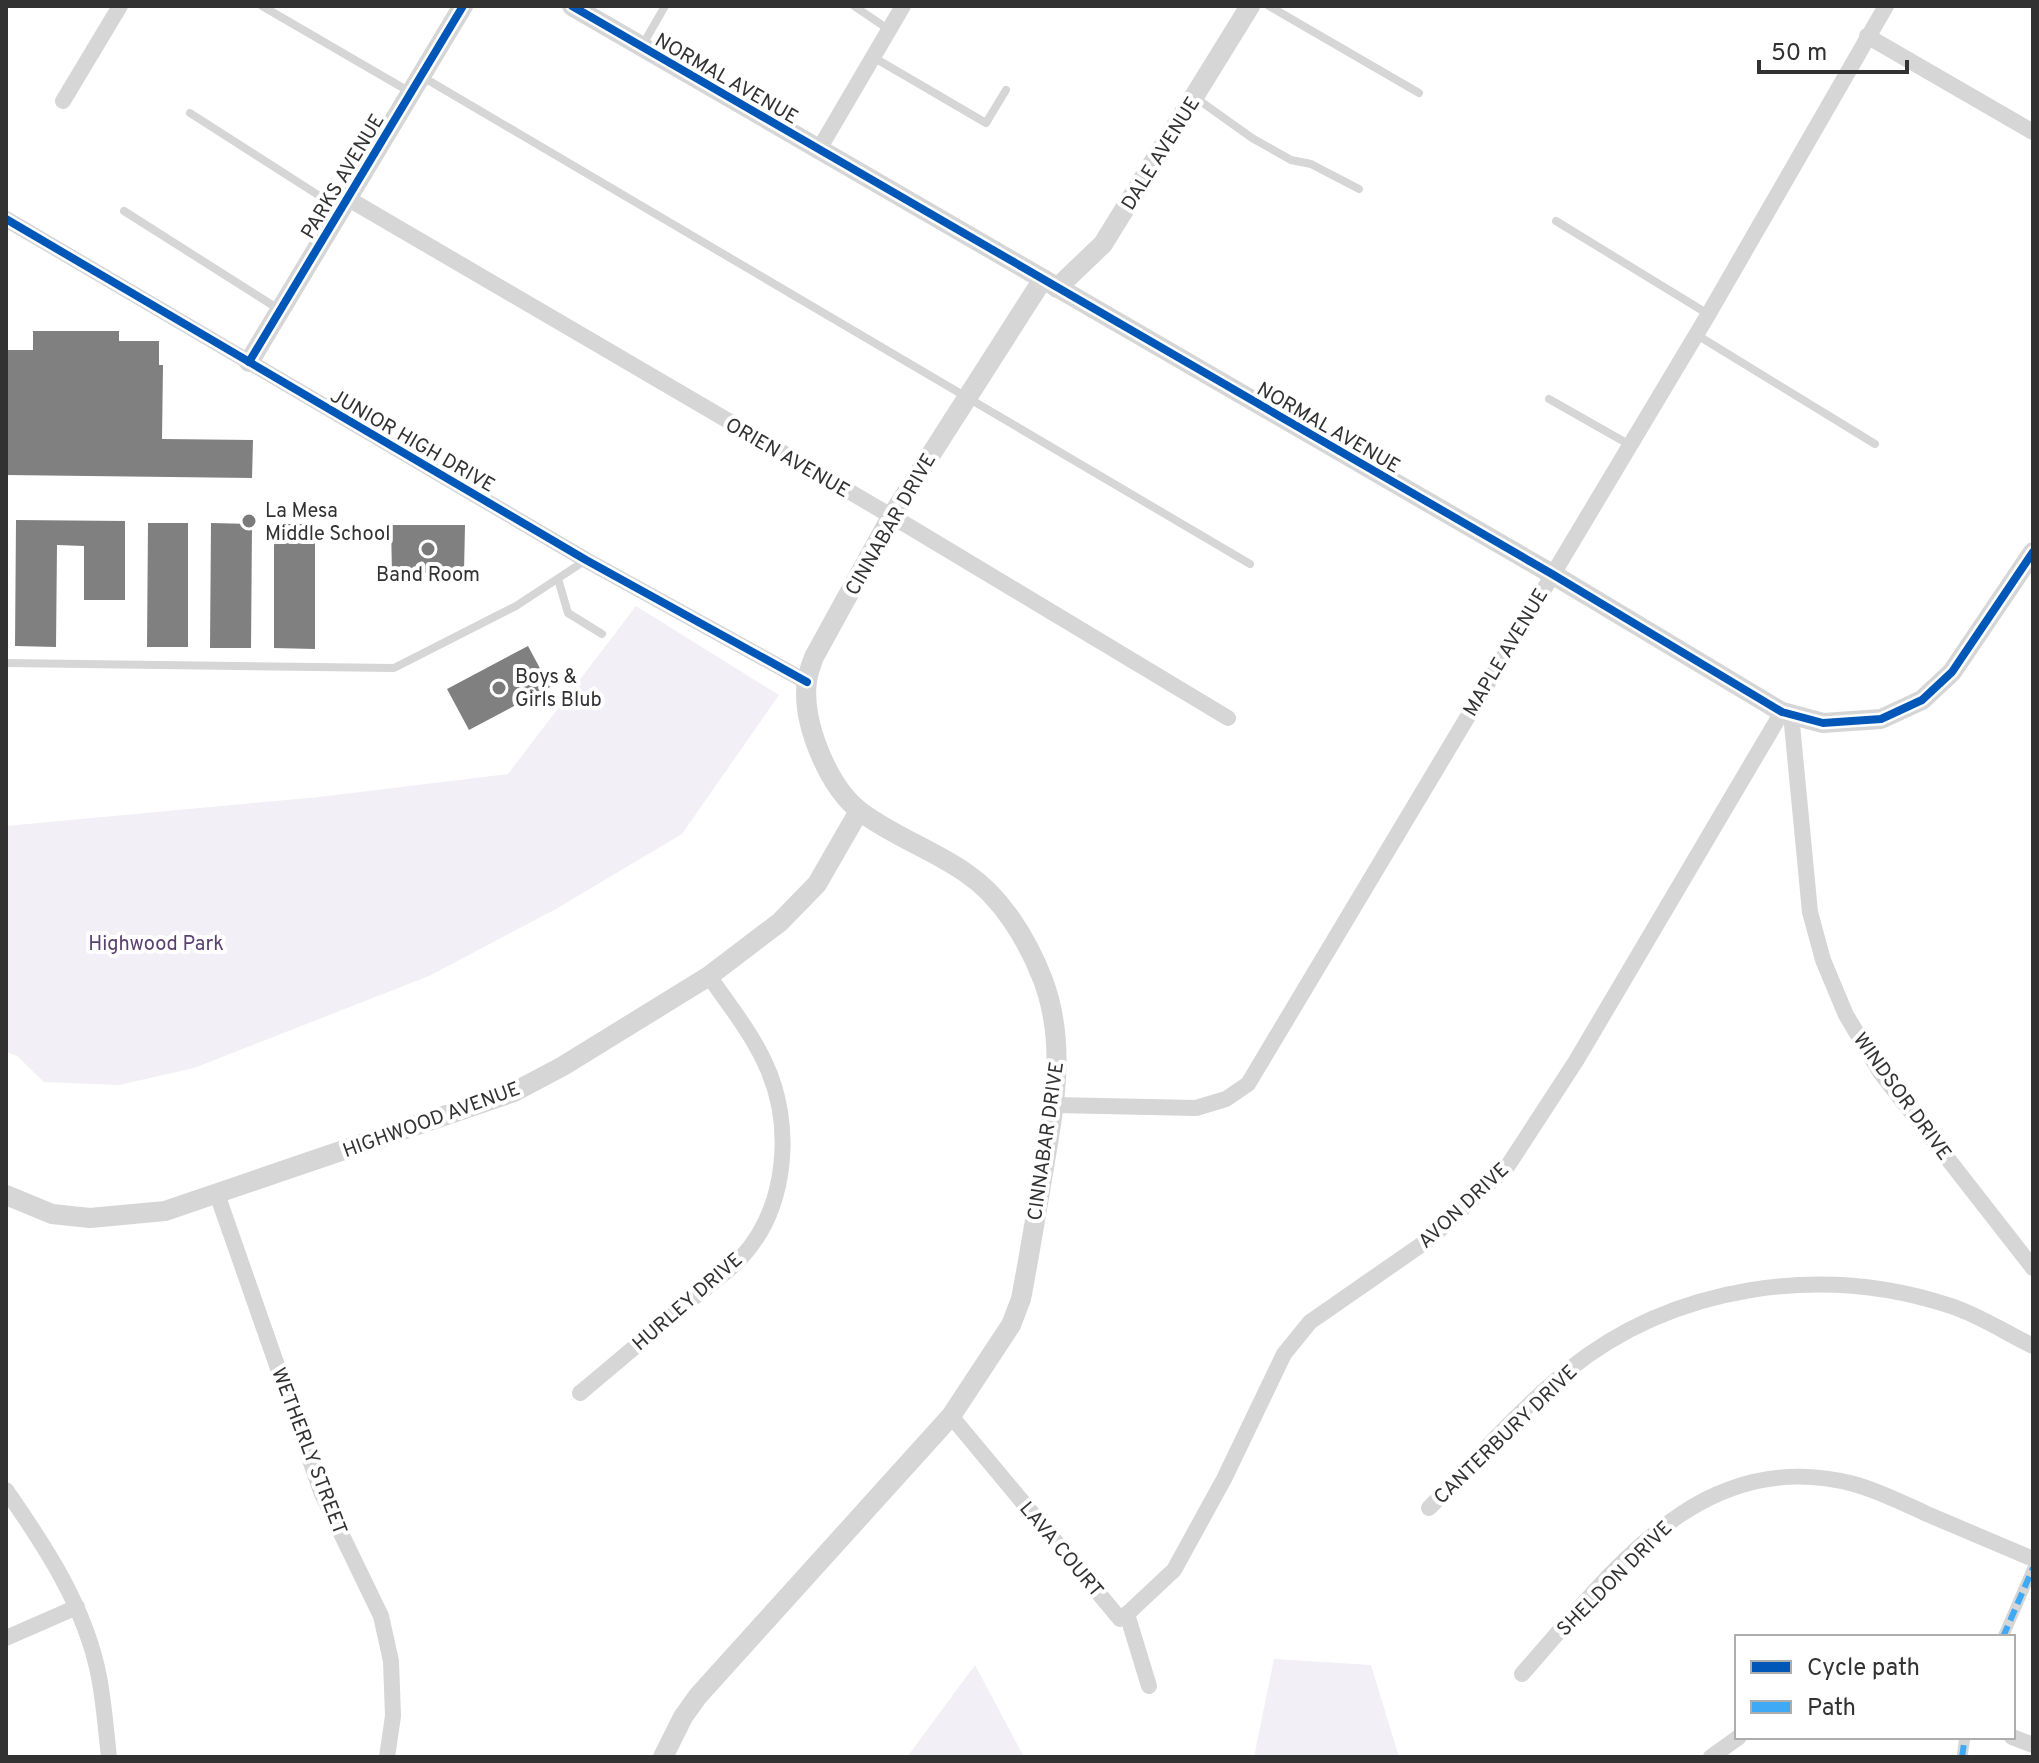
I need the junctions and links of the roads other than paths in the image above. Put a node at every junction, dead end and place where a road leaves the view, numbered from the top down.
1 (120, 6) edge
2 (262, 6) edge
3 (463, 6) edge
4 (572, 6) edge
5 (665, 6) edge
6 (854, 6) edge
7 (903, 6) edge
8 (1250, 6) edge
9 (1269, 6) edge
10 (1886, 6) edge
11 (889, 30) junction
12 (1867, 36) junction
13 (642, 47) junction
14 (873, 57) junction
15 (415, 84) junction
16 (1006, 90) dead end
17 (1419, 93) dead end
18 (1195, 98) junction
19 (63, 101) dead end
20 (190, 113) dead end
21 (2033, 132) edge
22 (818, 151) junction
23 (1359, 189) dead end
24 (344, 204) junction
25 (124, 211) dead end
26 (1556, 221) dead end
27 (10, 226) edge
28 (1050, 284) junction
29 (280, 311) junction
30 (1708, 315) junction
31 (1696, 335) junction
32 (249, 362) junction
33 (966, 397) junction
34 (1549, 399) dead end
35 (1875, 444) dead end
36 (1631, 446) junction
37 (891, 517) junction
38 (2033, 552) edge
39 (586, 560) junction
40 (1250, 564) dead end
41 (1552, 574) junction
42 (558, 579) junction
43 (602, 634) dead end
44 (6, 663) edge
45 (807, 682) junction
46 (1787, 713) junction
47 (1228, 718) dead end
48 (859, 811) junction
49 (709, 976) junction
50 (1055, 1105) junction
51 (217, 1194) junction
52 (6, 1195) edge
53 (2033, 1268) edge
54 (2033, 1346) edge
55 (580, 1393) dead end
56 (951, 1416) junction
57 (6, 1490) edge
58 (1429, 1508) dead end
59 (2033, 1559) edge
60 (2033, 1568) edge
61 (77, 1607) junction
62 (1127, 1614) junction
63 (2004, 1635) edge
64 (6, 1638) edge
65 (1522, 1674) dead end
66 (1149, 1686) dead end
67 (1736, 1739) edge
68 (109, 1757) edge
69 (387, 1757) edge
70 (663, 1757) edge
71 (1711, 1757) edge

1 - 19 street
2 - 15 lane
3 - 15 street, PARKS AVENUE
4 - 13 street, NORMAL AVENUE
5 - 13 lane
6 - 11 lane
7 - 11 street
8 - 18 street, DALE AVENUE
9 - 17 lane
10 - 12 street, MAPLE AVENUE
11 - 14 street
12 - 21 street
12 - 30 street, MAPLE AVENUE
13 - 22 street, NORMAL AVENUE
14 - 16 lane
14 - 22 street
15 - 24 street, PARKS AVENUE
15 - 33 lane
18 - 23 lane
18 - 28 street, DALE AVENUE
20 - 24 lane
22 - 28 street, NORMAL AVENUE
24 - 29 street, PARKS AVENUE
24 - 37 street, ORIEN AVENUE
25 - 29 lane
26 - 30 lane
27 - 32 street, JUNIOR HIGH DRIVE
28 - 33 street, CINNABAR DRIVE
28 - 41 street, NORMAL AVENUE
29 - 32 street, PARKS AVENUE
30 - 31 street, MAPLE AVENUE
31 - 35 lane
31 - 36 street, MAPLE AVENUE
32 - 39 street, JUNIOR HIGH DRIVE
33 - 37 street, CINNABAR DRIVE
33 - 40 lane
34 - 36 lane
36 - 41 street, MAPLE AVENUE
37 - 45 street, CINNABAR DRIVE
37 - 47 street, ORIEN AVENUE
38 - 46 street, NORMAL AVENUE
39 - 42 lane
39 - 45 street, JUNIOR HIGH DRIVE
41 - 46 street, NORMAL AVENUE
41 - 50 street, MAPLE AVENUE
42 - 43 lane
42 - 44 lane
45 - 48 street, CINNABAR DRIVE
46 - 53 street, WINDSOR DRIVE
46 - 62 street, AVON DRIVE
48 - 49 street, HIGHWOOD AVENUE
48 - 50 street, CINNABAR DRIVE
49 - 51 street, HIGHWOOD AVENUE
49 - 55 street, HURLEY DRIVE
50 - 56 street, CINNABAR DRIVE
51 - 52 street, HIGHWOOD AVENUE
51 - 69 street, WETHERLY STREET
54 - 58 street, CANTERBURY DRIVE
56 - 62 street, LAVA COURT
56 - 70 street, CINNABAR DRIVE
57 - 61 street
59 - 65 street, SHELDON DRIVE
60 - 63 street
61 - 64 street
61 - 68 street
62 - 66 street
67 - 71 street

